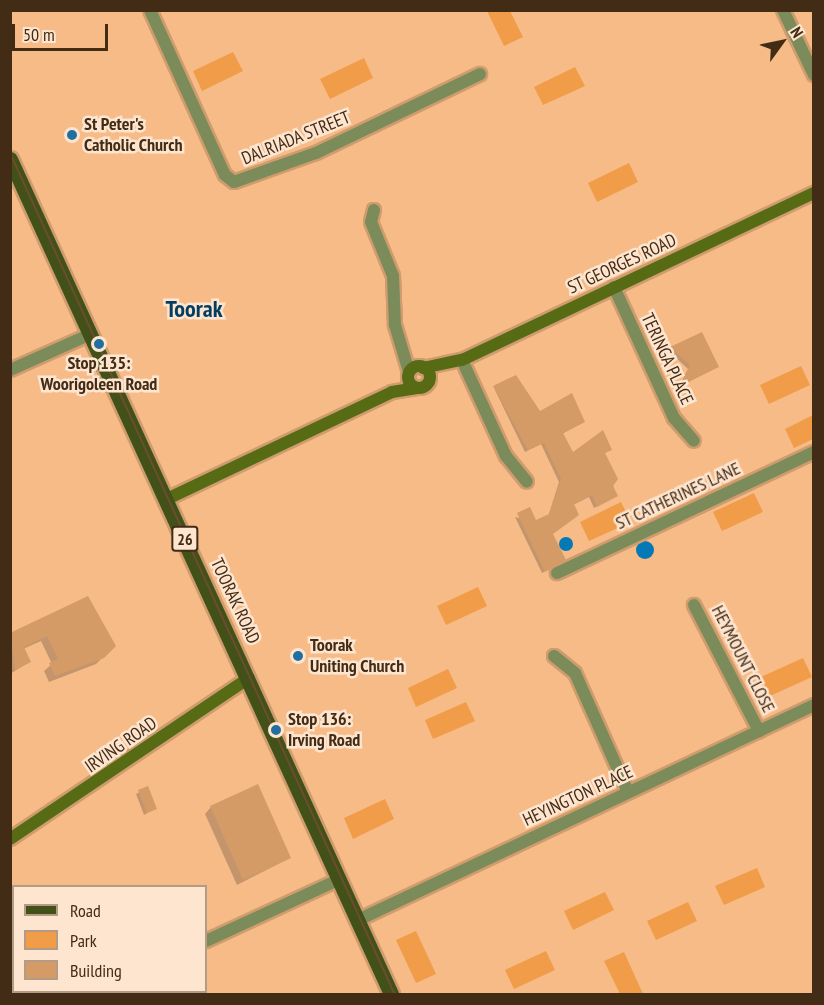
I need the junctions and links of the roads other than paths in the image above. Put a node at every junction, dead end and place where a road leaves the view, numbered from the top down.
1 (150, 10) edge
2 (783, 10) edge
3 (480, 74) dead end
4 (813, 75) edge
5 (10, 159) edge
6 (813, 193) edge
7 (374, 210) dead end
8 (614, 287) junction
9 (91, 334) junction
10 (462, 360) junction
11 (446, 365) junction
12 (10, 370) edge
13 (415, 370) junction
14 (429, 381) junction
15 (416, 388) junction
16 (392, 392) junction
17 (694, 441) dead end
18 (813, 452) edge
19 (527, 482) dead end
20 (167, 499) junction
21 (557, 573) dead end
22 (694, 605) dead end
23 (554, 656) dead end
24 (249, 678) junction
25 (813, 705) edge
26 (759, 731) junction
27 (628, 792) junction
28 (10, 839) edge
29 (340, 879) junction
30 (358, 920) junction
31 (207, 940) edge
32 (391, 994) edge

1 - 3 street, DALRIADA STREET
2 - 4 street
5 - 9 main road, TOORAK ROAD / 26
6 - 8 street, ST GEORGES ROAD
7 - 13 street
8 - 10 street, ST GEORGES ROAD
8 - 17 street, TERINGA PLACE
9 - 12 street
9 - 20 main road, TOORAK ROAD / 26
10 - 11 street, ST GEORGES ROAD
10 - 19 street
11 - 13 street, ST GEORGES ROAD
11 - 14 street, ST GEORGES ROAD
13 - 14 street
13 - 15 street
13 - 16 street
14 - 15 street, ST GEORGES ROAD
15 - 16 street
16 - 20 street
18 - 21 street, ST CATHERINES LANE
20 - 24 main road, TOORAK ROAD / 26
22 - 26 street, HEYMOUNT CLOSE
23 - 27 street
24 - 28 street, IRVING ROAD
24 - 29 main road, TOORAK ROAD / 26
25 - 26 street, HEYINGTON PLACE
26 - 27 street, HEYINGTON PLACE
27 - 30 street, HEYINGTON PLACE
29 - 30 main road, TOORAK ROAD / 26
29 - 31 street
30 - 32 main road, TOORAK ROAD / 26

